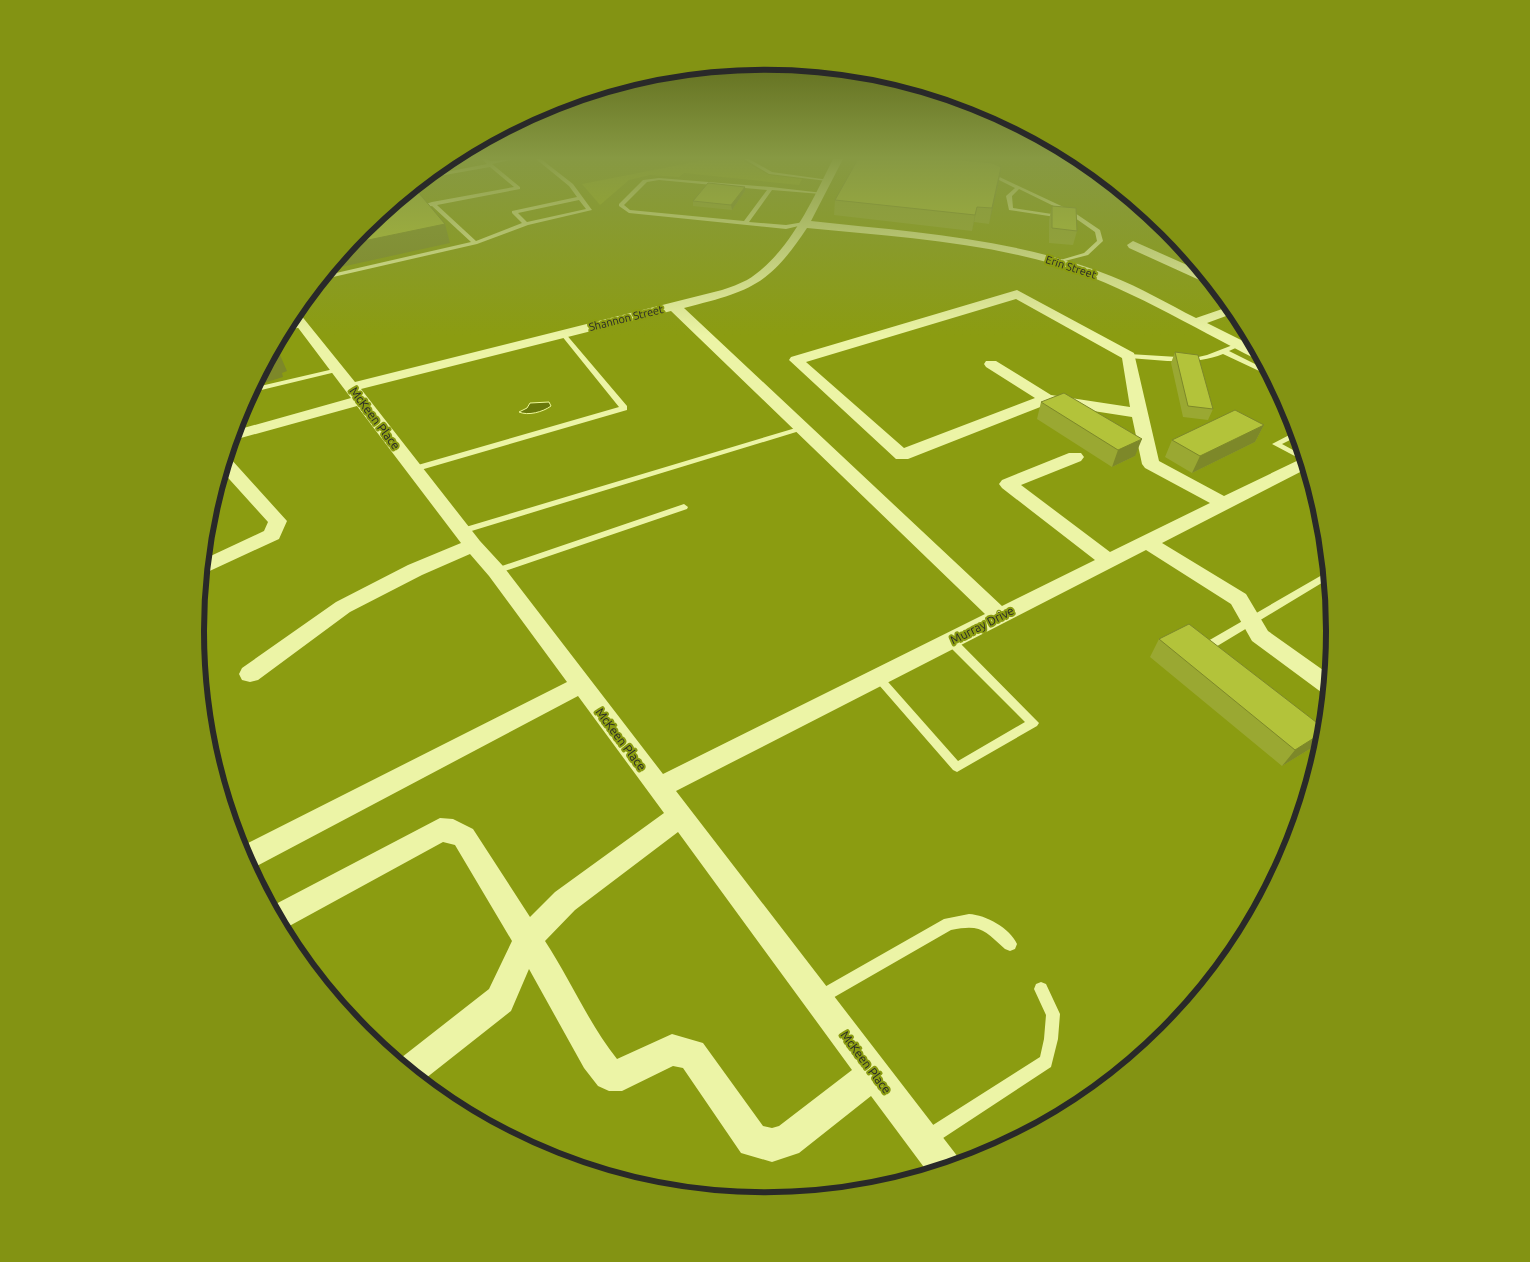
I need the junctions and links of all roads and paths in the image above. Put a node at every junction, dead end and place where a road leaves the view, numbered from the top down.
1 (447, 218) edge
2 (520, 218) edge
3 (554, 218) edge
4 (703, 218) edge
5 (749, 218) edge
6 (807, 218) edge
7 (1078, 218) edge
8 (746, 222) junction
9 (526, 224) junction
10 (804, 224) junction
11 (475, 243) junction
12 (1133, 245) dead end
13 (1059, 262) junction
14 (1198, 275) edge
15 (331, 276) edge
16 (674, 306) junction
17 (1226, 312) edge
18 (299, 319) edge
19 (1195, 323) junction
20 (563, 334) junction
21 (1238, 344) junction
22 (1223, 351) junction
23 (1251, 351) edge
24 (1129, 356) junction
25 (991, 364) dead end
26 (338, 370) junction
27 (1261, 370) edge
28 (259, 389) edge
29 (357, 394) junction
30 (1047, 399) junction
31 (1139, 413) junction
32 (802, 429) junction
33 (241, 433) edge
34 (1291, 437) edge
35 (1298, 456) edge
36 (1075, 457) dead end
37 (1300, 464) edge
38 (229, 467) edge
39 (414, 469) junction
40 (1224, 503) junction
41 (684, 507) dead end
42 (467, 538) junction
43 (1147, 542) junction
44 (1109, 561) junction
45 (208, 565) edge
46 (496, 571) junction
47 (1323, 577) edge
48 (1000, 616) junction
49 (1251, 620) junction
50 (951, 641) junction
51 (1204, 648) edge
52 (250, 674) dead end
53 (877, 677) junction
54 (1323, 682) edge
55 (580, 686) junction
56 (658, 788) junction
57 (680, 816) junction
58 (251, 855) edge
59 (282, 916) edge
60 (528, 939) junction
61 (1010, 944) dead end
62 (1041, 989) dead end
63 (818, 998) junction
64 (413, 1068) edge
65 (874, 1073) junction
66 (925, 1140) junction
67 (942, 1163) edge

1 - 11 lane
2 - 9 lane
3 - 9 lane
4 - 8 lane
5 - 8 lane
6 - 10 street, Shannon Street
7 - 13 lane
8 - 10 lane
9 - 11 lane
10 - 13 street, Erin Street
10 - 16 street, Shannon Street
11 - 15 lane
12 - 14 street
13 - 19 street, Erin Street
16 - 20 street, Shannon Street
16 - 32 street
17 - 19 street
18 - 26 street, McKeen Place
19 - 21 street, Erin Street
20 - 29 street, Shannon Street
20 - 39 lane
21 - 22 lane
21 - 23 street, Erin Street
22 - 24 lane
22 - 27 lane
24 - 30 street
24 - 31 street
25 - 30 street
26 - 28 lane
26 - 29 street, McKeen Place
29 - 33 street, Shannon Street
29 - 39 street, McKeen Place
30 - 31 street
31 - 40 street
32 - 42 lane
32 - 48 street
34 - 35 lane
36 - 44 street
37 - 40 street, Murray Drive
38 - 45 street
39 - 42 street, McKeen Place
40 - 43 street, Murray Drive
41 - 46 lane
42 - 46 street, McKeen Place
42 - 52 street
43 - 44 street, Murray Drive
43 - 49 street
44 - 48 street, Murray Drive
46 - 55 street, McKeen Place
47 - 49 lane
48 - 50 street, Murray Drive
49 - 51 lane
49 - 54 street
50 - 53 street, Murray Drive
50 - 53 lane
53 - 56 street, Murray Drive
55 - 56 street, McKeen Place
55 - 58 street
56 - 57 street, McKeen Place
57 - 60 street
57 - 63 street, McKeen Place
59 - 60 street
60 - 64 street
60 - 65 street
61 - 63 lane
62 - 66 lane
63 - 65 street, McKeen Place
65 - 66 street, McKeen Place
66 - 67 street, McKeen Place

